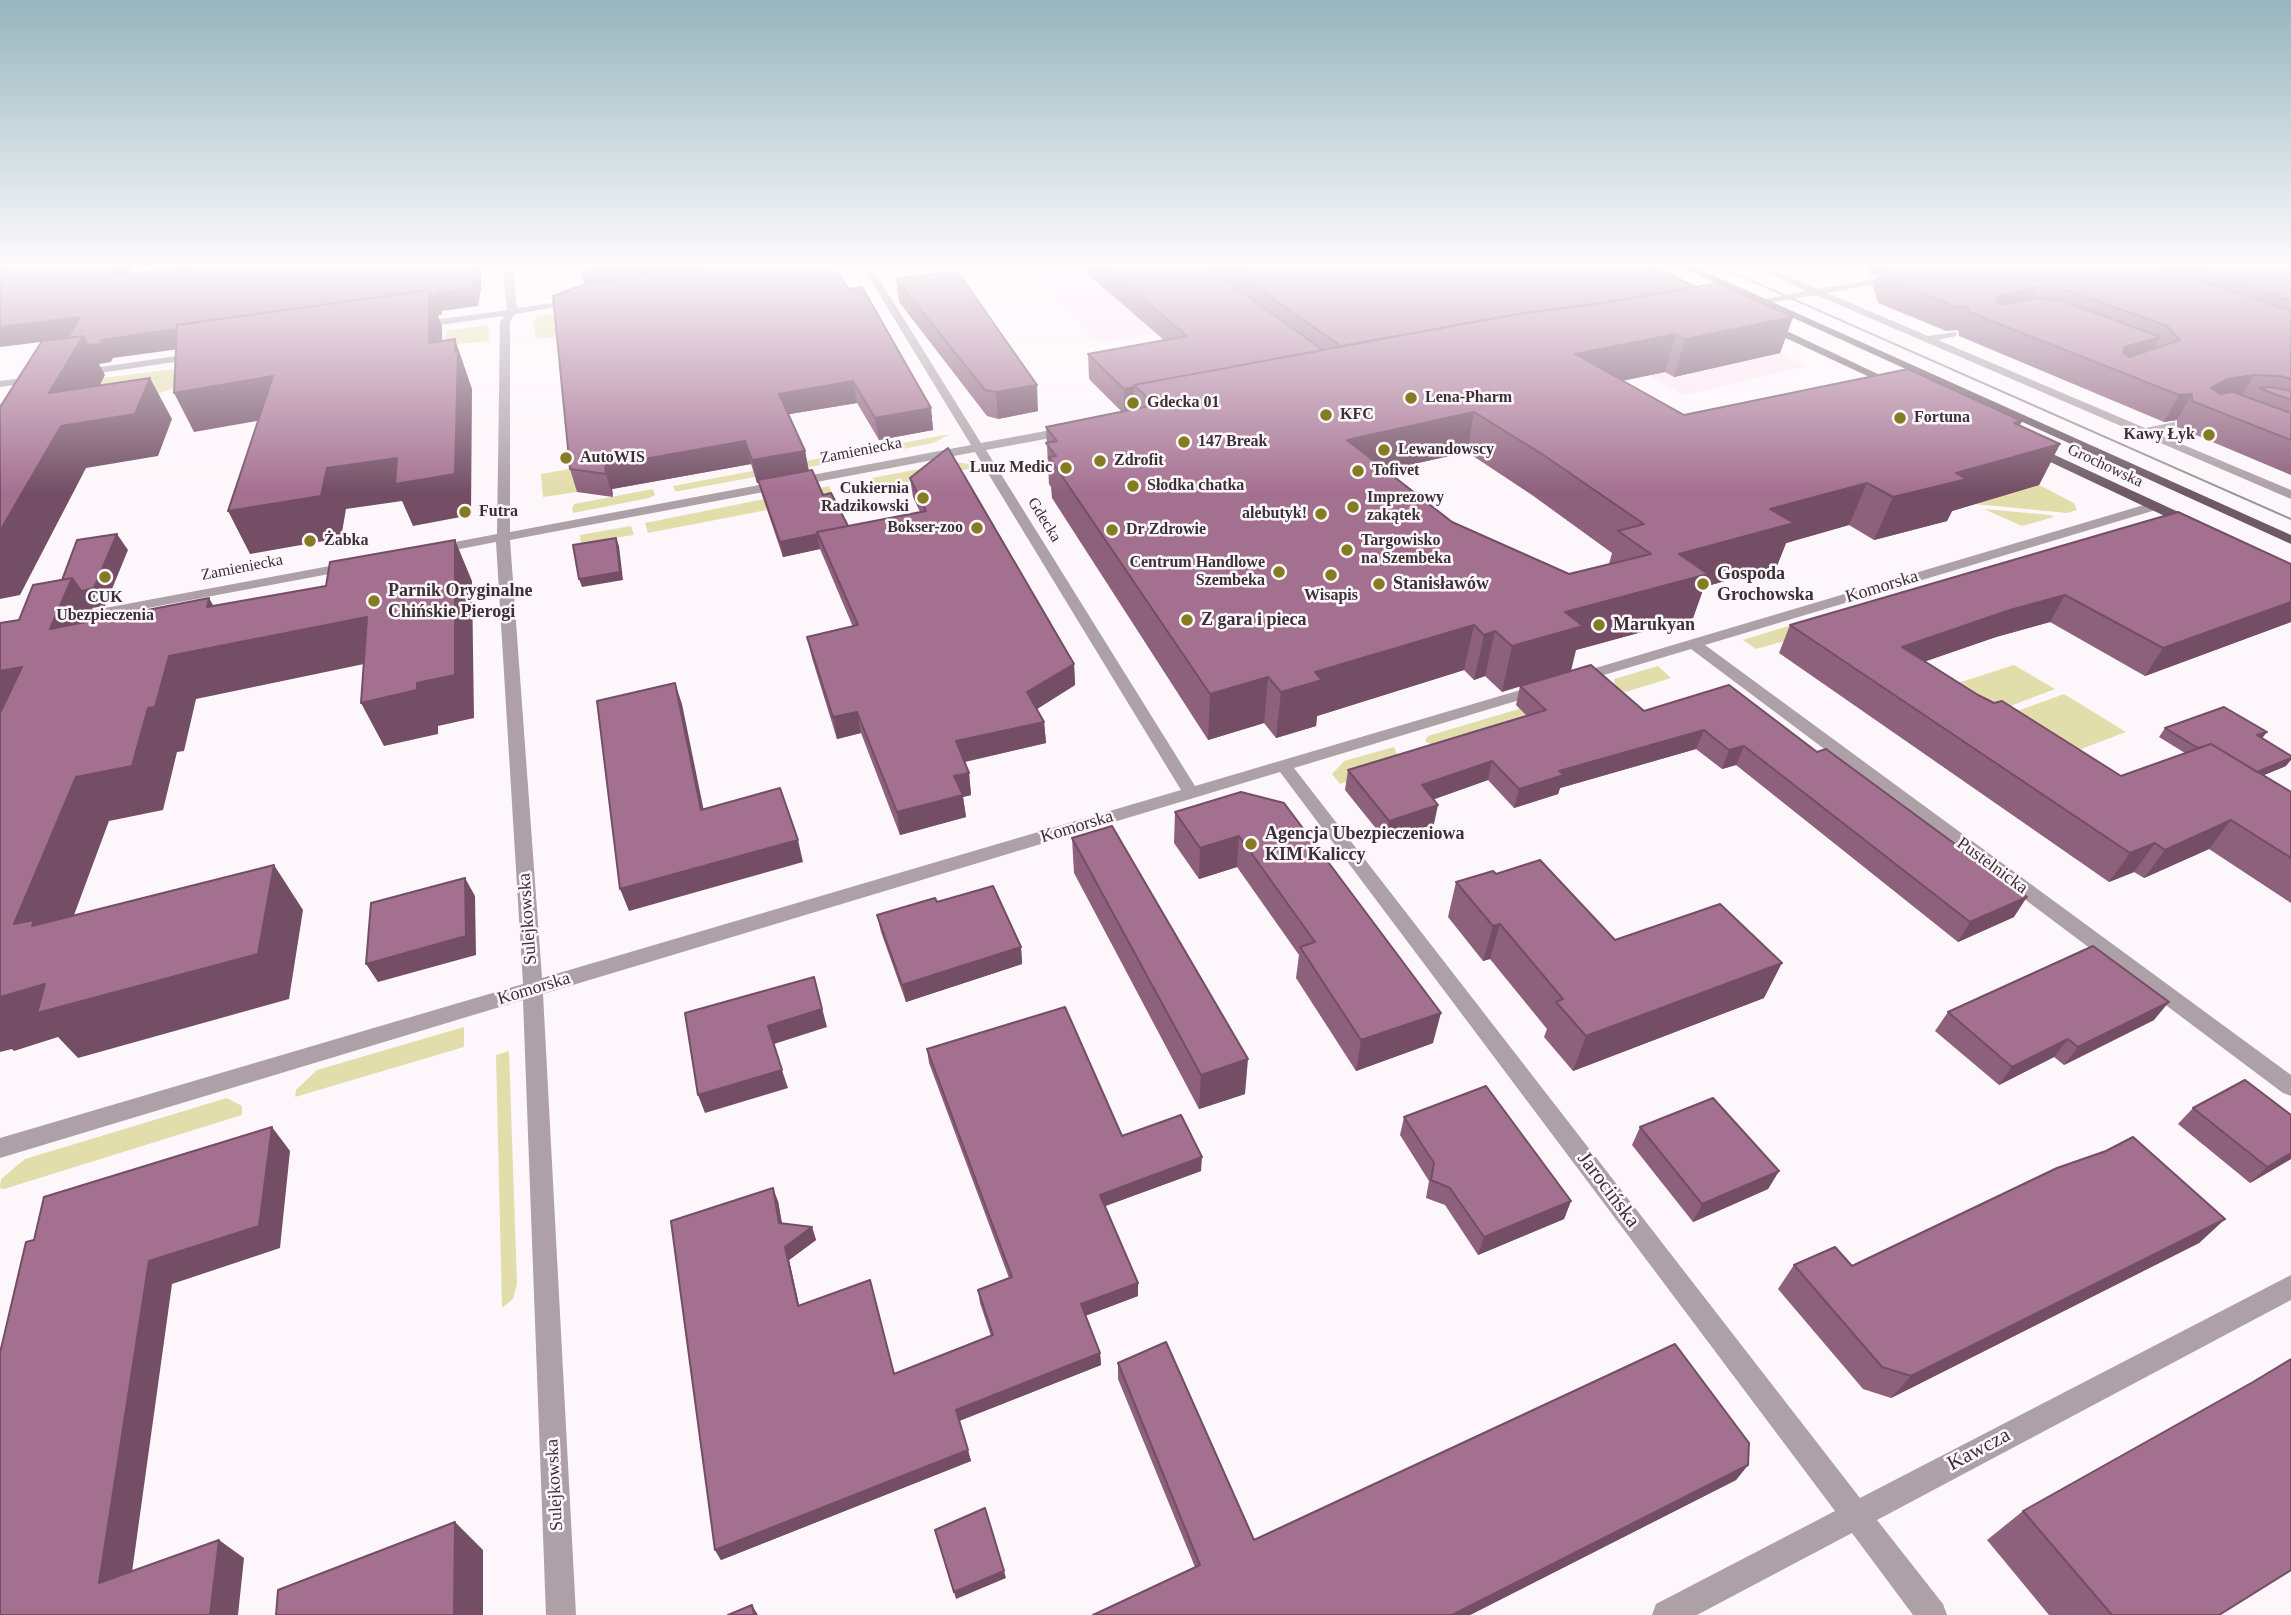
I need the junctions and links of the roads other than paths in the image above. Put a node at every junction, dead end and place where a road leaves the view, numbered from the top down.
1 (506, 341) edge
2 (911, 341) edge
3 (1806, 341) edge
4 (1849, 341) edge
5 (1933, 341) edge
6 (215, 354) edge
7 (65, 375) edge
8 (52, 377) edge
9 (2, 380) edge
10 (1902, 388) edge
11 (2171, 425) edge
12 (1076, 429) edge
13 (2145, 432) junction
14 (2015, 441) edge
15 (978, 447) junction
16 (2291, 495) edge
17 (2154, 506) junction
18 (2204, 529) edge
19 (503, 537) junction
20 (2291, 540) edge
21 (418, 553) edge
22 (365, 563) edge
23 (55, 622) edge
24 (1693, 643) junction
25 (1283, 765) junction
26 (1191, 793) junction
27 (533, 989) junction
28 (2291, 1087) edge
29 (0, 1148) edge
30 (2291, 1287) edge
31 (1856, 1514) junction
32 (561, 1615) edge
33 (1667, 1615) edge
34 (1932, 1615) edge

1 - 19 street, Sulejkowska
2 - 15 street, Gdecka
3 - 10 main road
4 - 20 main road, Grochowska
5 - 13 street
6 - 7 street
8 - 9 street
11 - 13 street
12 - 15 street, Zamieniecka
13 - 16 street
14 - 17 main road, Grochowska
15 - 19 street, Zamieniecka
15 - 26 street, Gdecka
17 - 18 main road, Grochowska
17 - 24 street, Komorska
19 - 21 street, Zamieniecka
19 - 27 street, Sulejkowska
22 - 23 street, Zamieniecka
24 - 25 street, Komorska
24 - 28 street, Pustelnicka
25 - 26 street, Komorska
25 - 31 street, Jarocińska
26 - 27 street, Komorska
27 - 29 street, Komorska
27 - 32 street, Sulejkowska
30 - 31 street, Kawcza
31 - 33 street, Kawcza
31 - 34 street, Jarocińska

